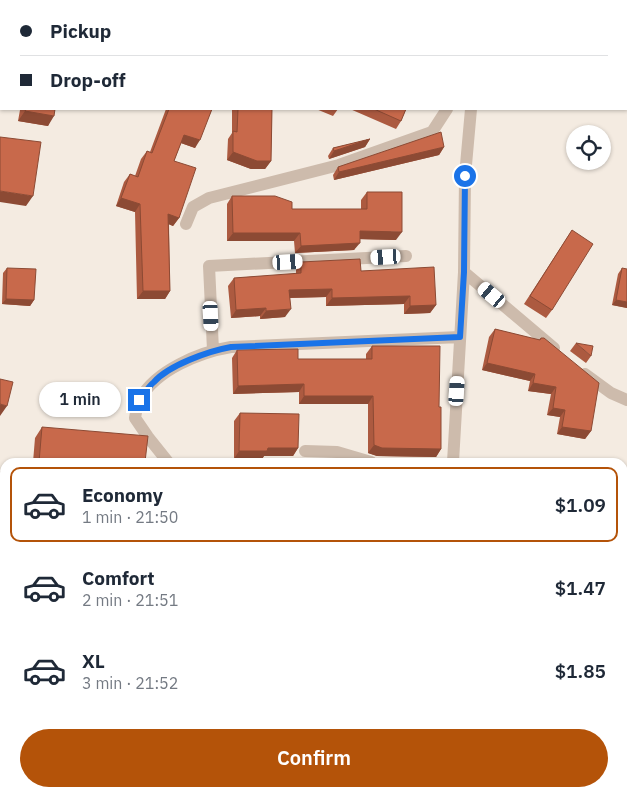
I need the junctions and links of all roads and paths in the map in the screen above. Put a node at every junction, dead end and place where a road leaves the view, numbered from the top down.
1 (447, 110) edge
2 (471, 110) edge
3 (186, 224) dead end
4 (406, 256) dead end
5 (464, 272) junction
6 (460, 337) junction
7 (213, 350) junction
8 (627, 400) edge
9 (306, 450) dead end
10 (165, 458) edge
11 (357, 458) edge
12 (453, 458) edge

1 - 3 street
2 - 5 street
4 - 7 street
5 - 6 street
5 - 8 street
6 - 7 street
6 - 12 street
7 - 10 street
9 - 11 street

